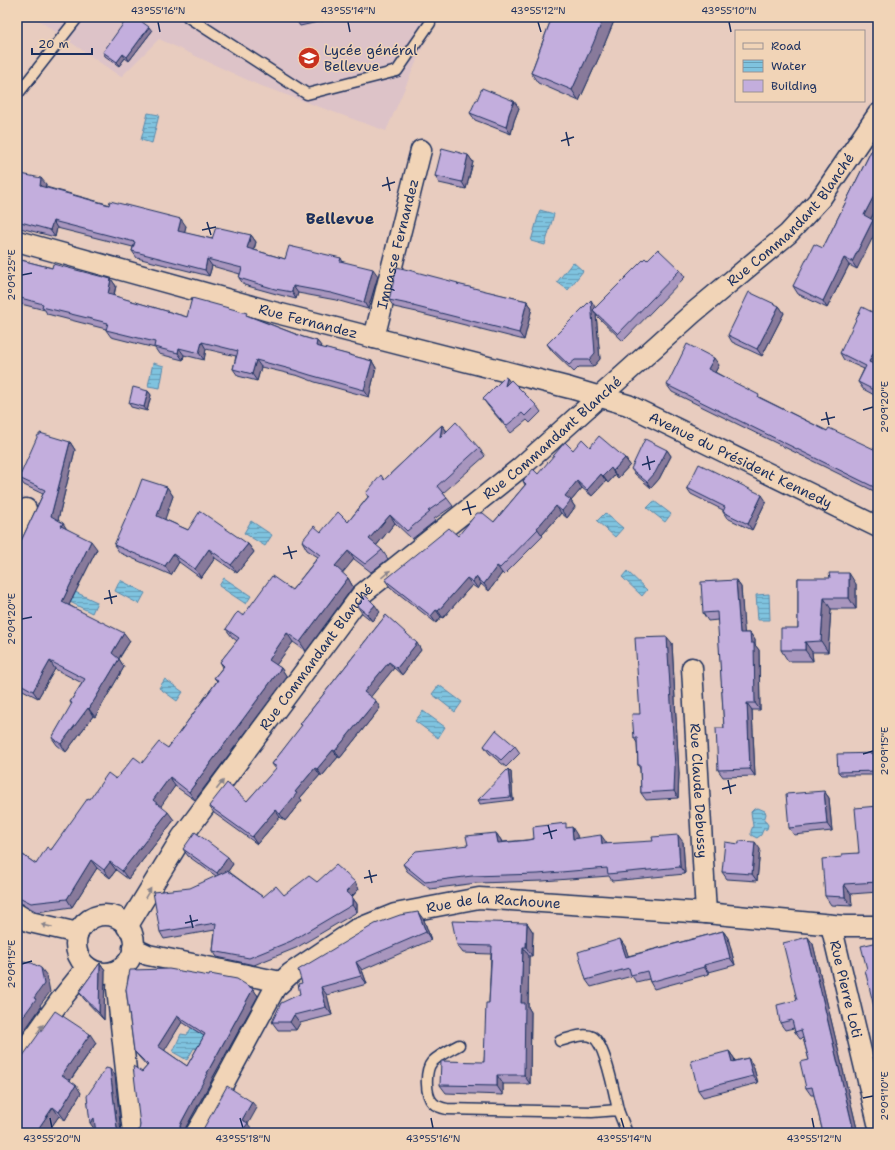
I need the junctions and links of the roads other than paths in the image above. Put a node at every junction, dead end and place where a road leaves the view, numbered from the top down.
1 (78, 17) edge
2 (188, 17) edge
3 (430, 23) dead end
4 (17, 95) edge
5 (877, 117) edge
6 (421, 150) dead end
7 (17, 241) edge
8 (374, 338) junction
9 (601, 396) junction
10 (26, 509) dead end
11 (878, 527) edge
12 (17, 531) edge
13 (692, 668) dead end
14 (706, 913) junction
15 (17, 914) edge
16 (831, 925) junction
17 (127, 926) junction
18 (878, 926) edge
19 (78, 933) junction
20 (133, 948) junction
21 (87, 968) junction
22 (118, 970) junction
23 (281, 982) junction
24 (560, 1041) dead end
25 (459, 1045) dead end
26 (17, 1061) edge
27 (618, 1110) junction
28 (878, 1123) edge
29 (133, 1133) edge
30 (196, 1133) edge
31 (627, 1133) edge

1 - 4 lane
2 - 3 lane
5 - 9 street, Rue Commandant Blanché
6 - 8 street, Impasse Fernandez
7 - 8 street, Rue Fernandez
8 - 9 street, Rue Fernandez
9 - 11 street, Avenue du Président Kennedy
17 -> 9 street, Rue Commandant Blanché
10 - 12 street
13 - 14 street, Rue Claude Debussy
14 - 16 street, Rue de la Rachoune
14 - 23 street, Rue de la Rachoune
19 -> 15 street
16 - 18 street, Rue de la Rachoune
16 - 28 street, Rue Pierre Loti
17 - 19 street
17 - 20 street
19 - 21 street
20 - 22 street
20 - 23 street
21 - 22 street
26 -> 21 street
22 - 29 street
23 - 30 street, Rue de la Rachoune
24 - 27 lane
25 - 27 lane
27 - 31 lane

